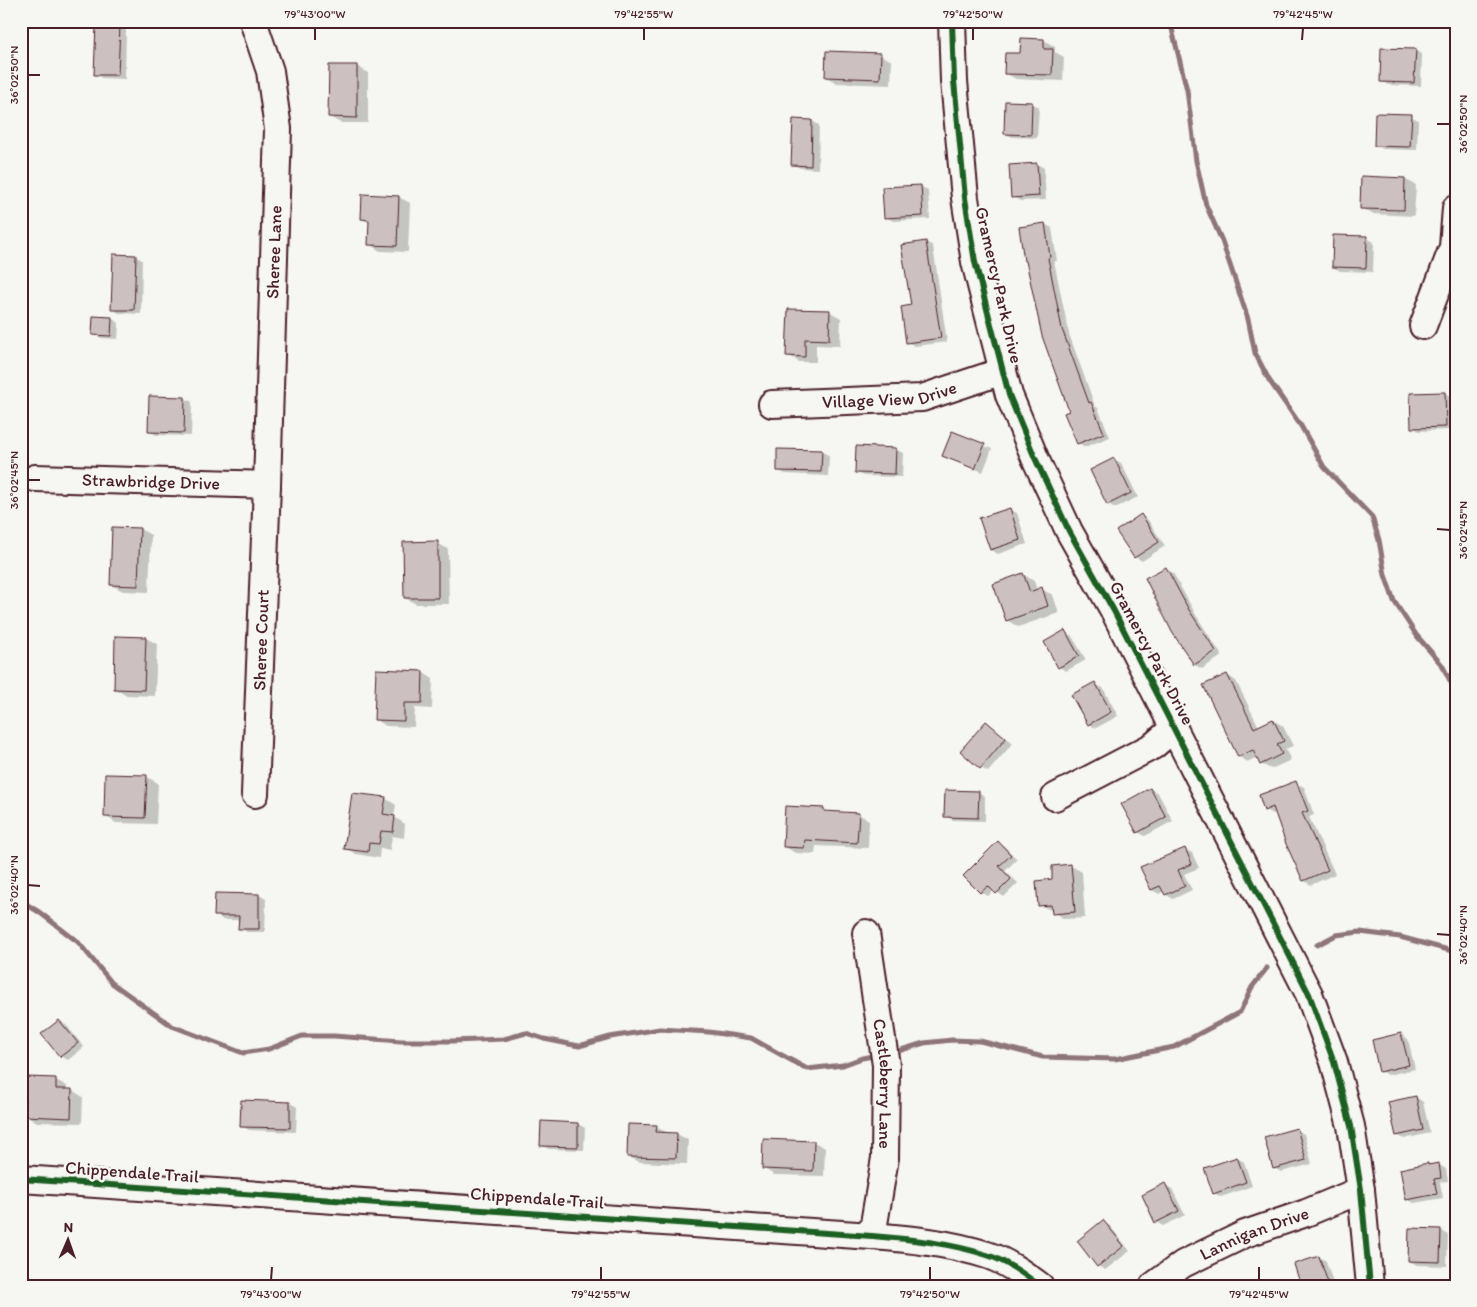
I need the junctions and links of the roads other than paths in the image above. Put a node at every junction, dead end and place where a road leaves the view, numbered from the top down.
1 (253, 21) edge
2 (952, 21) edge
3 (1456, 208) edge
4 (1423, 326) dead end
5 (1003, 371) junction
6 (772, 404) dead end
7 (35, 478) dead end
8 (267, 485) junction
9 (1174, 728) junction
10 (255, 794) dead end
11 (1055, 797) dead end
12 (866, 933) dead end
13 (21, 1179) edge
14 (1361, 1190) junction
15 (872, 1236) junction
16 (1040, 1286) edge
17 (1153, 1286) edge
18 (1370, 1286) edge

1 - 8 street, Sheree Lane
2 - 5 street, Gramercy Park Drive
3 - 4 street
5 - 6 street, Village View Drive
5 - 9 street, Gramercy Park Drive
7 - 8 street, Strawbridge Drive
8 - 10 street, Sheree Court
9 - 11 street
9 - 14 street, Gramercy Park Drive
12 - 15 street, Castleberry Lane
13 - 15 street, Chippendale Trail
14 - 17 street, Lannigan Drive
14 - 18 street, Gramercy Park Drive
15 - 16 street, Chippendale Trail

